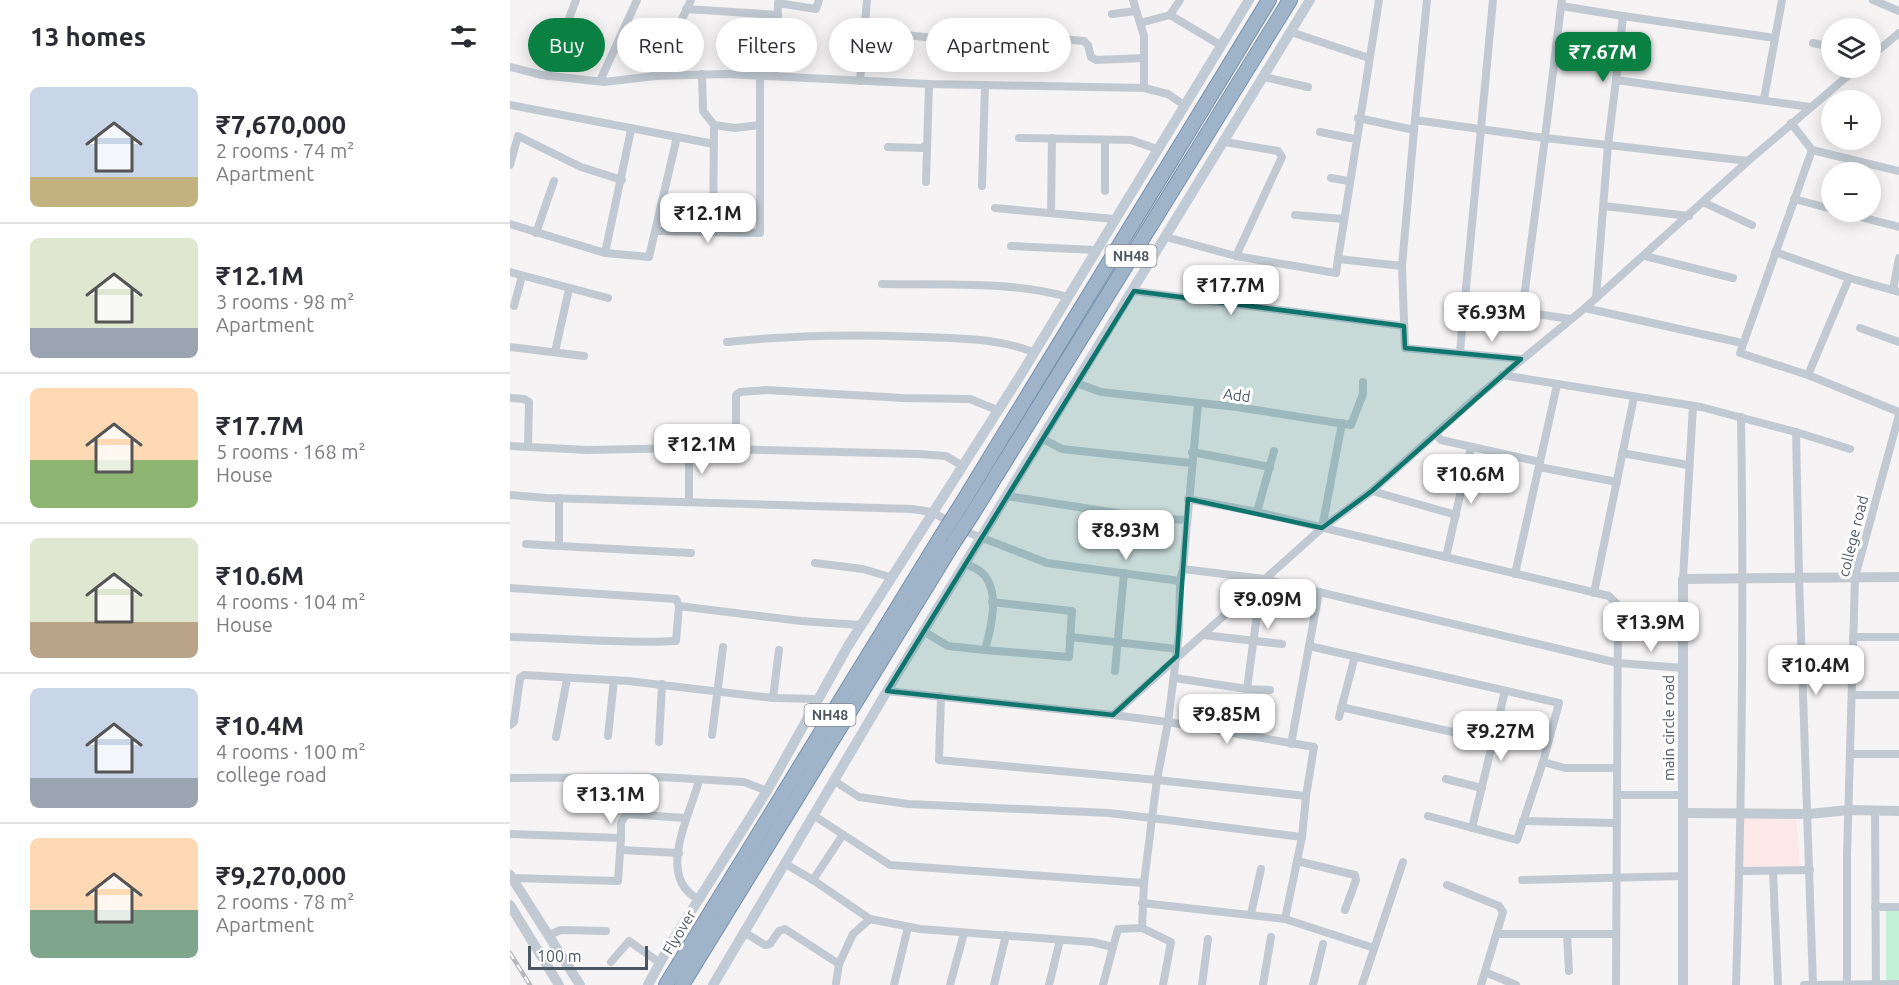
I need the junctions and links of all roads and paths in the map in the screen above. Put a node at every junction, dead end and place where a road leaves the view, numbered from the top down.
1 (576, 0) edge
2 (637, 0) edge
3 (691, 0) edge
4 (769, 0) edge
5 (819, 0) edge
6 (867, 0) edge
7 (1133, 0) edge
8 (1180, 0) edge
9 (1249, 0) edge
10 (1269, 0) edge
11 (1290, 0) edge
12 (1310, 0) edge
13 (1379, 0) edge
14 (1427, 0) edge
15 (1493, 0) edge
16 (1782, 0) edge
17 (1873, 0) edge
18 (778, 3) junction
19 (1562, 3) edge
20 (686, 9) junction
21 (1136, 11) junction
22 (1899, 11) edge
23 (1112, 14) dead end
24 (778, 15) junction
25 (1170, 15) junction
26 (1623, 16) junction
27 (865, 18) edge
28 (1140, 23) junction
29 (1291, 32) junction
30 (1898, 35) edge
31 (914, 36) edge
32 (1775, 38) junction
33 (1813, 44) dead end
34 (1821, 45) edge
35 (1222, 46) junction
36 (1881, 48) edge
37 (1144, 58) junction
38 (1369, 58) junction
39 (510, 67) edge
40 (861, 72) edge
41 (702, 74) junction
42 (776, 75) junction
43 (547, 76) junction
44 (655, 76) junction
45 (760, 77) junction
46 (1264, 77) junction
47 (1845, 78) edge
48 (1616, 80) junction
49 (600, 81) junction
50 (860, 81) junction
51 (929, 84) junction
52 (985, 85) junction
53 (1308, 87) dead end
54 (1144, 88) junction
55 (1764, 99) junction
56 (510, 105) edge
57 (1184, 105) junction
58 (1810, 106) junction
59 (1358, 118) junction
60 (1415, 120) junction
61 (1791, 123) junction
62 (714, 125) junction
63 (760, 125) junction
64 (631, 130) junction
65 (1414, 130) junction
66 (1481, 130) junction
67 (1320, 132) dead end
68 (677, 137) junction
69 (1018, 138) dead end
70 (1052, 138) junction
71 (1545, 138) junction
72 (1355, 139) junction
73 (1105, 140) junction
74 (1225, 142) junction
75 (714, 144) junction
76 (927, 144) junction
77 (1608, 145) junction
78 (888, 147) dead end
79 (1157, 149) junction
80 (1812, 150) junction
81 (1748, 161) junction
82 (510, 165) edge
83 (1899, 171) edge
84 (1331, 178) dead end
85 (622, 180) junction
86 (554, 181) dead end
87 (1349, 181) junction
88 (926, 182) dead end
89 (982, 186) dead end
90 (1105, 191) dead end
91 (1794, 199) junction
92 (1705, 202) junction
93 (1604, 206) junction
94 (1821, 206) edge
95 (995, 208) dead end
96 (1051, 213) junction
97 (1295, 215) dead end
98 (1689, 216) junction
99 (1114, 219) junction
100 (1344, 219) junction
101 (1880, 222) edge
102 (510, 224) edge
103 (1752, 225) dead end
104 (1899, 227) edge
105 (657, 231) junction
106 (713, 232) junction
107 (536, 233) junction
108 (1166, 237) junction
109 (1011, 246) dead end
110 (1095, 250) junction
111 (1775, 252) junction
112 (605, 253) junction
113 (1236, 256) junction
114 (1645, 256) junction
115 (1899, 258) edge
116 (1338, 259) junction
117 (1402, 266) junction
118 (510, 272) edge
119 (522, 276) junction
120 (1849, 278) junction
121 (1733, 279) dead end
122 (882, 284) dead end
123 (568, 289) junction
124 (1134, 291) junction
125 (1896, 291) edge
126 (1068, 297) junction
127 (608, 298) dead end
128 (1596, 298) junction
129 (514, 306) dead end
130 (1585, 308) junction
131 (1571, 320) junction
132 (1404, 326) junction
133 (1860, 328) dead end
134 (727, 342) dead end
135 (1899, 342) edge
136 (1742, 343) junction
137 (510, 347) edge
138 (555, 352) junction
139 (1033, 352) junction
140 (1461, 352) junction
141 (584, 356) dead end
142 (1521, 359) junction
143 (1502, 375) junction
144 (1808, 375) junction
145 (1363, 382) dead end
146 (1076, 383) junction
147 (1557, 385) junction
148 (1634, 397) junction
149 (510, 398) edge
150 (1197, 404) junction
151 (1693, 406) junction
152 (997, 410) junction
153 (1899, 414) edge
154 (1741, 417) junction
155 (1342, 423) junction
156 (1797, 432) junction
157 (1436, 435) junction
158 (1043, 439) junction
159 (510, 446) edge
160 (528, 446) junction
161 (1471, 447) junction
162 (689, 448) junction
163 (736, 449) junction
164 (1850, 449) dead end
165 (1274, 451) dead end
166 (1192, 452) junction
167 (1622, 453) junction
168 (1191, 463) junction
169 (1540, 464) junction
170 (961, 465) junction
171 (1688, 465) junction
172 (1270, 467) junction
173 (1617, 482) junction
174 (1372, 491) junction
175 (510, 495) edge
176 (1007, 496) junction
177 (558, 498) junction
178 (1188, 499) junction
179 (689, 501) junction
180 (967, 509) junction
181 (932, 512) junction
182 (1257, 512) junction
183 (1456, 515) junction
184 (1187, 520) junction
185 (1322, 528) junction
186 (981, 538) junction
187 (526, 544) dead end
188 (559, 546) junction
189 (691, 553) dead end
190 (1446, 557) junction
191 (815, 563) dead end
192 (966, 564) junction
193 (1183, 569) junction
194 (1124, 573) junction
195 (1515, 574) junction
196 (890, 577) junction
197 (1899, 577) edge
198 (1742, 578) junction
199 (1799, 578) junction
200 (1854, 578) junction
201 (1683, 579) junction
202 (1180, 581) junction
203 (1263, 581) junction
204 (510, 588) edge
205 (1319, 592) junction
206 (1594, 593) junction
207 (992, 602) junction
208 (679, 606) junction
209 (860, 626) junction
210 (923, 631) junction
211 (1203, 635) junction
212 (510, 637) edge
213 (1070, 637) junction
214 (1853, 637) junction
215 (1899, 637) edge
216 (1118, 640) junction
217 (1251, 641) junction
218 (1282, 644) dead end
219 (1309, 646) junction
220 (723, 647) dead end
221 (779, 650) dead end
222 (985, 650) junction
223 (1177, 653) junction
224 (1355, 656) junction
225 (1618, 663) junction
226 (1683, 668) junction
227 (1115, 671) dead end
228 (1175, 678) junction
229 (567, 679) junction
230 (614, 680) junction
231 (662, 684) junction
232 (1247, 689) junction
233 (719, 690) junction
234 (1270, 690) dead end
235 (887, 691) junction
236 (1505, 691) junction
237 (1852, 695) junction
238 (1899, 695) edge
239 (940, 696) junction
240 (773, 698) junction
241 (818, 699) junction
242 (1341, 707) junction
243 (1113, 715) junction
244 (1339, 717) dead end
245 (1168, 722) junction
246 (510, 725) edge
247 (712, 735) dead end
248 (608, 736) dead end
249 (556, 737) dead end
250 (1493, 741) junction
251 (659, 742) dead end
252 (1291, 744) junction
253 (1851, 754) junction
254 (1899, 754) edge
255 (1543, 762) junction
256 (1617, 768) junction
257 (510, 778) edge
258 (1446, 779) dead end
259 (699, 780) junction
260 (833, 780) junction
261 (1158, 780) junction
262 (1482, 788) junction
263 (767, 791) junction
264 (1617, 795) junction
265 (1683, 795) junction
266 (1306, 796) junction
267 (1849, 810) junction
268 (1875, 811) junction
269 (1899, 811) edge
270 (1683, 813) junction
271 (1741, 814) junction
272 (1809, 814) junction
273 (813, 815) junction
274 (1428, 816) dead end
275 (687, 818) junction
276 (1152, 818) junction
277 (1523, 821) junction
278 (1617, 823) junction
279 (1472, 828) junction
280 (510, 834) edge
281 (842, 836) junction
282 (1302, 837) junction
283 (621, 838) junction
284 (621, 850) junction
285 (679, 853) junction
286 (1297, 861) junction
287 (1403, 862) dead end
288 (784, 863) junction
289 (1261, 868) dead end
290 (1810, 870) junction
291 (1740, 871) junction
292 (1773, 872) junction
293 (1683, 876) junction
294 (511, 877) edge
295 (1617, 878) junction
296 (813, 880) junction
297 (1522, 880) dead end
298 (1144, 883) junction
299 (1447, 885) dead end
300 (698, 899) junction
301 (726, 899) junction
302 (1142, 903) junction
303 (510, 905) edge
304 (1875, 907) junction
305 (1899, 907) edge
306 (1345, 910) dead end
307 (1251, 914) junction
308 (1285, 919) junction
309 (870, 920) junction
310 (908, 927) junction
311 (1142, 928) junction
312 (606, 931) dead end
313 (744, 932) junction
314 (964, 933) junction
315 (1497, 934) junction
316 (1568, 934) junction
317 (1616, 934) junction
318 (549, 935) junction
319 (1006, 935) junction
320 (1271, 937) dead end
321 (1208, 939) dead end
322 (1060, 940) junction
323 (1323, 944) dead end
324 (1113, 947) junction
325 (1374, 948) junction
326 (611, 962) dead end
327 (660, 963) junction
328 (839, 964) junction
329 (1569, 971) dead end
330 (1485, 972) junction
331 (836, 983) dead end
332 (1616, 984) edge
333 (1899, 984) edge
334 (559, 985) edge
335 (580, 985) edge
336 (648, 985) edge
337 (666, 985) edge
338 (682, 985) edge
339 (715, 985) edge
340 (894, 985) edge
341 (950, 985) edge
342 (994, 985) edge
343 (1049, 985) edge
344 (1103, 985) edge
345 (1163, 985) edge
346 (1202, 985) edge
347 (1263, 985) edge
348 (1313, 985) edge
349 (1362, 985) edge
350 (1481, 985) edge
351 (1516, 985) edge
352 (1683, 985) edge
353 (1736, 985) edge
354 (1778, 985) edge
355 (1804, 985) edge
356 (1813, 985) edge
357 (1847, 985) edge
358 (1876, 985) edge

1 - 43 street
2 - 49 street
3 - 20 street
4 - 18 street
5 - 18 street
6 - 27 street
7 - 21 street
8 - 25 street
9 - 35 main road
10 - 180 highway, NH48
11 - 180 highway, NH48
12 - 29 main road
13 - 38 street
14 - 60 street
15 - 66 street
16 - 32 street
17 - 22 street
18 - 24 street
19 - 26 street
19 - 71 street
20 - 24 street
20 - 44 street
21 - 23 street
21 - 28 street
24 - 42 street
25 - 28 street
25 - 35 street
26 - 32 street
26 - 48 street
28 - 37 street
29 - 38 street
29 - 46 main road
30 - 36 street
31 - 37 street
32 - 55 street
33 - 34 street
35 - 57 main road
37 - 54 street
38 - 59 street
39 - 43 street
40 - 50 street
41 - 44 street
41 - 45 street
41 - 62 street
42 - 45 street
42 - 50 street
43 - 49 street
44 - 49 street
45 - 63 street
46 - 53 street
46 - 74 main road
47 - 58 street
48 - 55 street
48 - 77 street
50 - 51 street
51 - 52 street
51 - 76 street
52 - 54 street
52 - 89 street
54 - 57 street
55 - 58 street
56 - 64 street
57 - 79 main road
58 - 61 street
59 - 65 street
59 - 72 street
60 - 65 street
60 - 66 street
61 - 80 street
61 - 81 street
62 - 63 street
62 - 75 street
63 - 106 street
64 - 68 street
64 - 85 street
65 - 117 street
66 - 71 street
66 - 140 street
67 - 72 street
68 - 75 street
68 - 105 street
69 - 70 street
70 - 73 street
70 - 96 street
71 - 77 street
71 - 131 street
72 - 87 street
73 - 79 street
73 - 90 street
74 - 108 main road
74 - 113 street
75 - 106 street
76 - 78 street
76 - 88 street
77 - 81 street
77 - 93 street
79 - 99 main road
80 - 83 street
80 - 91 street
81 - 92 street
82 - 85 street
84 - 87 street
85 - 112 street
86 - 107 street
87 - 100 street
91 - 94 street
91 - 111 street
92 - 98 street
92 - 103 street
93 - 98 street
93 - 128 street
95 - 96 street
96 - 99 street
97 - 100 street
98 - 114 street
99 - 110 main road
100 - 116 street
101 - 104 street
102 - 107 street
105 - 106 street
105 - 112 street
107 - 112 street
108 - 113 street
108 - 124 main road
109 - 110 street
110 - 126 main road
111 - 120 street
111 - 136 street
113 - 116 street
114 - 121 street
114 - 128 street
115 - 125 street
116 - 117 street
117 - 132 street
118 - 119 street
119 - 123 street
119 - 129 street
120 - 125 street
120 - 144 street
122 - 126 street
123 - 127 street
123 - 138 street
124 - 132 street
124 - 146 main road
126 - 139 main road
128 - 130 street
130 - 131 street
130 - 136 street
131 - 142 street
132 - 140 street
133 - 135 street
134 - 139 street
136 - 144 street
137 - 138 street
138 - 141 street
139 - 152 main road
140 - 142 street
142 - 143 street
143 - 147 street
143 - 157 street
144 - 153 street
145 - 155 street
146 - 150 street, Add
146 - 158 main road
147 - 148 street
147 - 169 street
148 - 151 street
148 - 167 street
149 - 160 street
150 - 155 street, Add
150 - 166 street
151 - 154 street
151 - 171 street
152 - 163 street
152 - 170 main road
153 - 200 street, college road
154 - 156 street
154 - 198 street
155 - 185 street
156 - 164 street
156 - 199 street
157 - 161 street
157 - 174 street
158 - 168 street
158 - 176 main road
159 - 160 street
160 - 162 street
161 - 169 street
161 - 183 street
162 - 163 street
162 - 179 street
163 - 170 street
165 - 172 street
166 - 168 street
166 - 172 street
167 - 171 street
167 - 173 street
168 - 178 street
169 - 173 street
169 - 195 street
170 - 181 main road
171 - 201 street
172 - 182 street
173 - 206 street
174 - 183 street
174 - 185 street
175 - 177 street
176 - 184 street
176 - 186 main road
177 - 179 street
177 - 188 street
178 - 182 street
178 - 184 street
179 - 181 street
180 - 301 highway, NH48, bridge
181 - 186 street
181 - 196 main road
182 - 185 street
183 - 190 street
184 - 193 street
185 - 190 street
185 - 203 street
186 - 192 main road
186 - 194 street
187 - 188 street
188 - 189 street
190 - 195 street
191 - 196 street
192 - 207 street
192 - 210 main road
193 - 202 street
193 - 203 street
194 - 202 street
194 - 216 street
195 - 206 street
196 - 209 main road
197 - 200 street
198 - 199 street
198 - 201 street
198 - 271 street
199 - 200 street
199 - 272 street
200 - 214 street, college road
201 - 226 street, main circle road
202 - 223 street
203 - 205 street
203 - 211 street
203 - 217 street
204 - 208 street
205 - 219 street
205 - 225 street
206 - 225 street
207 - 213 street
207 - 222 street
208 - 209 street
208 - 212 street
209 - 241 main road
210 - 222 street
210 - 235 main road
211 - 217 street
211 - 223 street
213 - 216 street
213 - 222 street
214 - 215 street
214 - 237 street, college road
216 - 223 street
216 - 227 street
217 - 218 street
217 - 232 street
219 - 224 street
219 - 252 street
220 - 233 street
221 - 240 street
223 - 228 street
223 - 243 street
224 - 236 street
224 - 242 street
225 - 226 street
225 - 256 street
226 - 265 street, main circle road
228 - 232 street
228 - 245 street
229 - 230 street
229 - 246 street
229 - 249 street
230 - 231 street
230 - 248 street
231 - 233 street
231 - 251 street
232 - 234 street
233 - 240 street
233 - 247 street
235 - 239 street
235 - 260 main road
236 - 250 street
236 - 255 street
237 - 238 street
237 - 253 street, college road
239 - 243 street
239 - 261 street
240 - 241 street
241 - 263 main road
242 - 244 street
242 - 250 street
243 - 245 street
245 - 252 street
245 - 261 street
250 - 262 street
252 - 266 street
253 - 254 street
253 - 267 street, college road
255 - 256 street
255 - 277 street
256 - 264 street
257 - 259 street
258 - 262 street
259 - 263 street
259 - 275 street
260 - 273 main road
260 - 276 street
261 - 266 street
261 - 276 street
262 - 279 street
263 - 300 main road
264 - 265 street
264 - 278 street
265 - 270 street, main circle road
266 - 282 street
267 - 268 street
267 - 272 street
267 - 357 street, college road
268 - 269 street
268 - 304 street
270 - 271 street
270 - 293 street, main circle road
271 - 272 street
271 - 291 street
272 - 290 street
273 - 281 street
273 - 288 main road
274 - 279 street
275 - 283 street
275 - 285 street
276 - 282 street
276 - 298 street
277 - 278 street
277 - 279 street
278 - 295 street
280 - 283 street
281 - 296 street
281 - 298 street
282 - 286 street
283 - 284 street
284 - 285 street
284 - 294 street
285 - 300 street
286 - 306 street
286 - 308 street
287 - 325 street
288 - 296 street
288 - 313 main road
289 - 307 street
290 - 292 street
290 - 356 street
291 - 292 street
291 - 353 street
292 - 354 street
293 - 295 street
293 - 352 street, main circle road
294 - 318 street
295 - 297 street
295 - 317 street
296 - 309 street
298 - 302 street
299 - 315 street
300 - 327 main road
301 - 337 highway, Flyover / NH48
301 - 338 highway, Flyover / NH48
302 - 307 street
302 - 311 street
303 - 334 street
304 - 305 street
304 - 358 street
307 - 308 street
308 - 325 street
309 - 310 street
309 - 328 street
310 - 314 street
310 - 340 street
311 - 324 street
311 - 345 street
312 - 318 street
313 - 328 street
313 - 339 main road
314 - 319 street
314 - 341 street
315 - 316 street
315 - 330 street
316 - 317 street
316 - 329 street
317 - 332 street
318 - 335 street
319 - 322 street
319 - 342 street
320 - 347 street
321 - 346 street
322 - 324 street
322 - 343 street
323 - 348 street
324 - 344 street
325 - 349 street
326 - 327 street
327 - 336 main road
328 - 331 street
330 - 350 street
330 - 351 street
333 - 358 street
355 - 356 street
356 - 357 street
357 - 358 street

